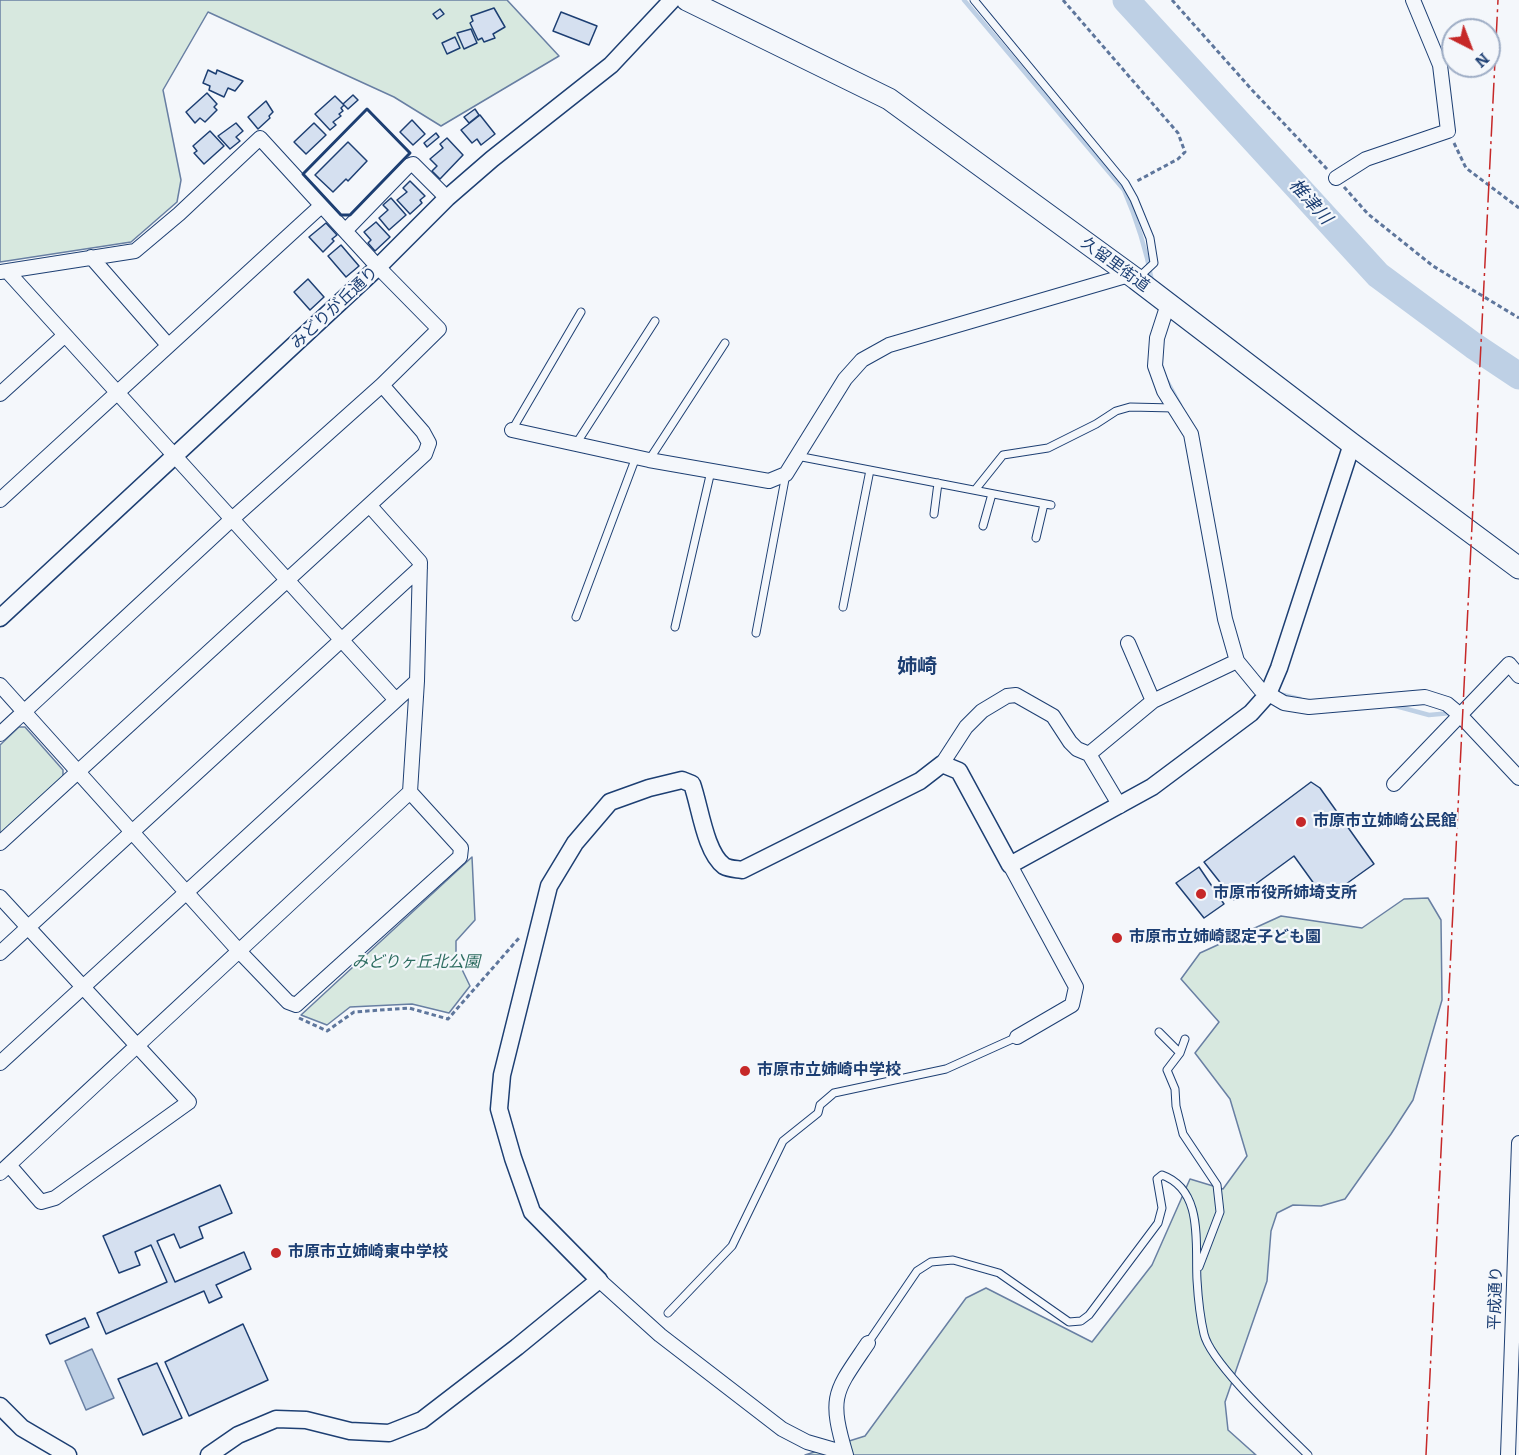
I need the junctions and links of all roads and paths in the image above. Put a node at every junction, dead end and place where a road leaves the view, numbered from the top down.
1 (672, 0) edge
2 (687, 0) edge
3 (974, 0) edge
4 (1063, 0) edge
5 (1172, 0) edge
6 (1413, 0) edge
7 (1448, 131) junction
8 (1336, 178) junction
9 (1127, 187) junction
10 (447, 198) junction
11 (321, 206) junction
12 (1519, 208) edge
13 (345, 231) junction
14 (91, 257) junction
15 (378, 267) junction
16 (3, 275) edge
17 (1135, 276) junction
18 (1168, 304) junction
19 (581, 312) dead end
20 (1519, 318) edge
21 (655, 321) dead end
22 (65, 335) junction
23 (725, 343) dead end
24 (168, 345) junction
25 (382, 385) junction
26 (117, 392) junction
27 (0, 394) edge
28 (1174, 408) junction
29 (512, 430) joint
30 (576, 444) junction
31 (1352, 444) junction
32 (797, 456) junction
33 (176, 457) junction
34 (642, 459) junction
35 (870, 470) junction
36 (711, 471) junction
37 (786, 474) junction
38 (938, 483) junction
39 (975, 490) junction
40 (992, 494) junction
41 (0, 500) edge
42 (370, 506) junction
43 (934, 514) dead end
44 (232, 519) junction
45 (983, 526) dead end
46 (1036, 538) dead end
47 (420, 568) junction
48 (1519, 568) edge
49 (288, 580) junction
50 (843, 606) dead end
51 (576, 617) dead end
52 (0, 618) edge
53 (675, 627) dead end
54 (756, 633) dead end
55 (342, 640) junction
56 (1128, 643) dead end
57 (1237, 661) junction
58 (1519, 676) edge
59 (417, 681) junction
60 (0, 685) edge
61 (1268, 694) junction
62 (396, 700) junction
63 (1153, 701) junction
64 (24, 712) junction
65 (1459, 714) junction
66 (0, 734) edge
67 (1089, 754) junction
68 (942, 764) junction
69 (78, 772) junction
70 (1519, 778) edge
71 (1394, 784) dead end
72 (410, 792) junction
73 (1120, 806) junction
74 (132, 832) junction
75 (0, 843) edge
76 (1010, 865) junction
77 (186, 892) junction
78 (0, 897) edge
79 (28, 927) junction
80 (525, 932) dead end
81 (239, 951) junction
82 (0, 953) edge
83 (82, 987) junction
84 (296, 1005) junction
85 (1159, 1032) dead end
86 (1017, 1037) joint
87 (1185, 1039) dead end
88 (137, 1046) junction
89 (1180, 1053) junction
90 (0, 1063) edge
91 (1519, 1143) edge
92 (4, 1169) edge
93 (1197, 1272) junction
94 (599, 1280) junction
95 (668, 1313) dead end
96 (868, 1342) joint
97 (1515, 1348) edge
98 (0, 1406) edge
99 (845, 1454) edge
100 (68, 1455) edge
101 (208, 1455) edge
102 (1308, 1455) edge
103 (1508, 1455) edge

1 - 10 street, みどりが丘通り
2 - 17 main road, 久留里街道
3 - 9 lane
4 - 9 path
5 - 8 path
6 - 7 street
7 - 8 street
7 - 12 path
8 - 20 path
9 - 17 lane
10 - 13 street
10 - 15 street, みどりが丘通り
11 - 13 street
11 - 14 street
11 - 24 street
13 - 15 street
14 - 16 street
14 - 24 street
15 - 25 street
15 - 33 street, みどりが丘通り
16 - 22 street
17 - 18 main road, 久留里街道
17 - 32 street
18 - 28 street
18 - 31 main road, 久留里街道
19 - 29 lane
21 - 30 lane
22 - 26 street
22 - 27 street
23 - 34 lane
24 - 26 street
25 - 42 street
25 - 44 street
26 - 33 street
26 - 41 street
28 - 39 lane
28 - 57 street
29 - 30 street
30 - 34 street
31 - 48 main road, 久留里街道
31 - 61 street
32 - 35 lane
32 - 37 street
33 - 44 street
33 - 52 street, みどりが丘通り
34 - 36 street
34 - 51 lane
35 - 38 lane
35 - 50 lane
36 - 37 street
36 - 53 lane
37 - 54 lane
38 - 39 lane
38 - 43 lane
39 - 40 lane
40 - 45 lane
40 - 46 lane
42 - 47 street
42 - 49 street
44 - 49 street
44 - 64 street
47 - 55 street
47 - 59 street
49 - 55 street
49 - 69 street
55 - 62 street
55 - 74 street
56 - 63 street
57 - 61 street
57 - 63 street
58 - 65 street
59 - 62 street
59 - 72 street
60 - 64 street
61 - 65 street
61 - 73 street
62 - 77 street
63 - 67 street
64 - 66 street
64 - 69 street
65 - 70 street
65 - 71 street
67 - 68 street
67 - 73 street
68 - 76 street
68 - 94 street
69 - 74 street
69 - 75 street
72 - 81 street
72 - 84 street
73 - 76 street
74 - 77 street
74 - 79 street
76 - 86 street
77 - 81 street
77 - 83 street
78 - 79 street
79 - 82 street
79 - 83 street
80 - 84 path
81 - 84 street
81 - 88 street
83 - 88 street
83 - 90 street
85 - 89 lane
86 - 95 lane
87 - 89 lane
88 - 92 street
88 - 92 street
89 - 93 lane
91 - 97 street, 平成通り
93 - 96 lane
93 - 102 lane
94 - 99 street
94 - 101 street
96 - 99 street
97 - 103 street, 平成通り
98 - 100 street

